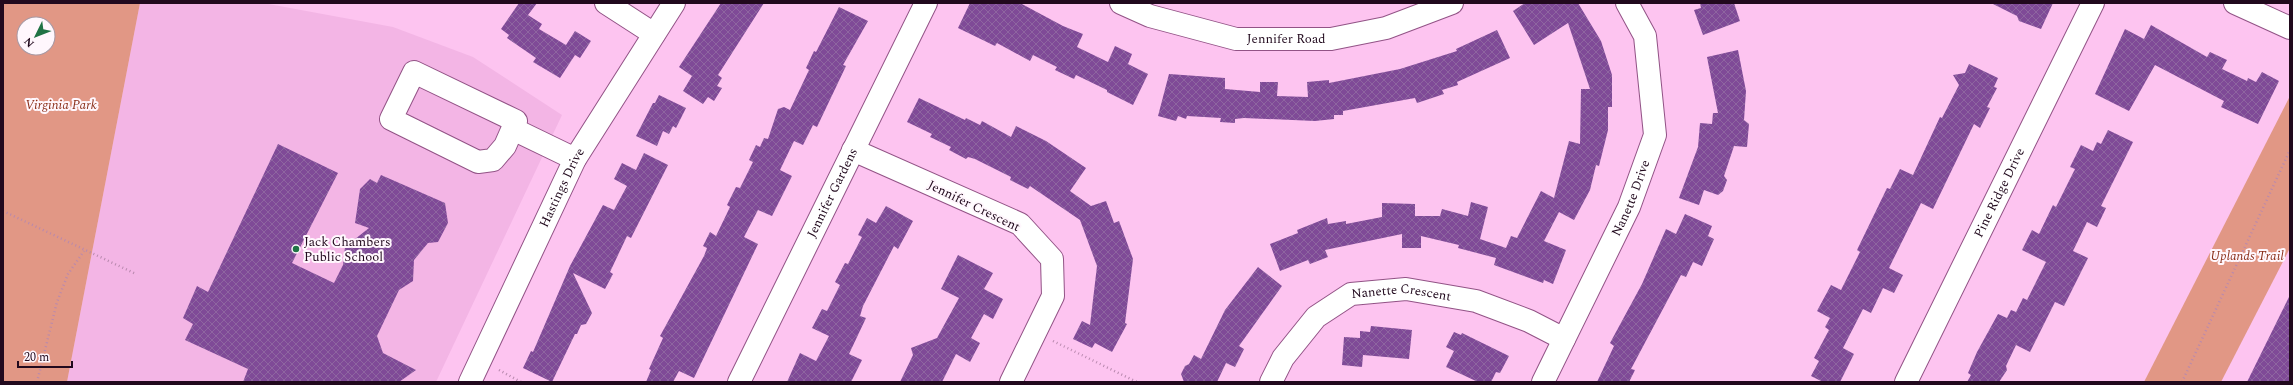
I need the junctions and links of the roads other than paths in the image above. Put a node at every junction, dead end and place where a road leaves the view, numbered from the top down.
1 (606, 3) edge
2 (674, 3) edge
3 (926, 3) edge
4 (1121, 3) edge
5 (1452, 3) edge
6 (1627, 3) edge
7 (2093, 3) edge
8 (2235, 3) edge
9 (2290, 28) edge
10 (654, 34) junction
11 (513, 129) junction
12 (853, 150) junction
13 (575, 159) junction
14 (1564, 339) junction
15 (470, 382) edge
16 (739, 382) edge
17 (1011, 382) edge
18 (1271, 382) edge
19 (1543, 382) edge
20 (1906, 382) edge

1 - 10 street
2 - 10 street, Hastings Drive
3 - 12 street, Jennifer Gardens
4 - 5 street, Jennifer Road
6 - 14 street, Nanette Drive
7 - 20 street, Pine Ridge Drive
8 - 9 street
10 - 13 street, Hastings Drive
11 - 11 street
11 - 13 street
12 - 16 street, Jennifer Gardens
12 - 17 street, Jennifer Crescent
13 - 15 street, Hastings Drive
14 - 18 street, Nanette Crescent
14 - 19 street, Nanette Drive

